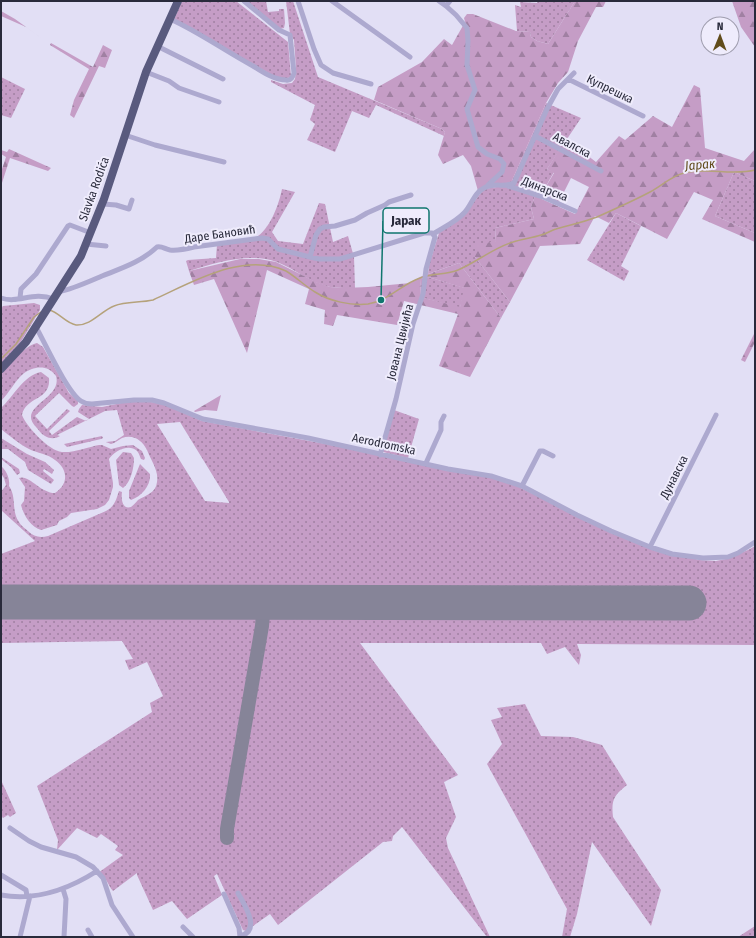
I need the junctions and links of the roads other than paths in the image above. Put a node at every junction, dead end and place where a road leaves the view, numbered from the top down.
1 (178, 1) edge
2 (244, 1) edge
3 (298, 1) edge
4 (332, 1) edge
5 (439, 1) edge
6 (450, 1) edge
7 (446, 6) junction
8 (170, 19) junction
9 (157, 46) junction
10 (410, 57) dead end
11 (146, 72) junction
12 (574, 73) dead end
13 (223, 79) dead end
14 (568, 79) junction
15 (371, 84) dead end
16 (219, 102) dead end
17 (643, 116) dead end
18 (125, 135) junction
19 (535, 136) junction
20 (224, 162) dead end
21 (601, 171) dead end
22 (508, 186) junction
23 (484, 188) junction
24 (411, 195) dead end
25 (132, 200) dead end
26 (102, 204) junction
27 (575, 211) dead end
28 (91, 233) junction
29 (433, 234) junction
30 (86, 244) junction
31 (106, 246) dead end
32 (310, 257) junction
33 (56, 296) junction
34 (1, 298) edge
35 (20, 298) junction
36 (36, 327) junction
37 (1, 369) edge
38 (444, 416) dead end
39 (716, 416) dead end
40 (380, 455) junction
41 (553, 456) dead end
42 (426, 464) junction
43 (522, 486) junction
44 (755, 542) edge
45 (650, 547) junction
46 (10, 828) dead end
47 (97, 871) junction
48 (1, 875) edge
49 (63, 889) junction
50 (238, 893) dead end
51 (224, 894) dead end
52 (1, 895) edge
53 (29, 896) junction
54 (183, 927) dead end
55 (88, 930) dead end
56 (243, 936) edge
57 (20, 937) edge
58 (64, 937) edge
59 (92, 937) edge
60 (133, 937) edge
61 (193, 937) edge

1 - 8 main road, Slavka Rodića
2 - 8 street
3 - 15 street
4 - 10 street
5 - 7 street
6 - 7 street
7 - 23 street
8 - 9 main road, Slavka Rodića
9 - 11 main road, Slavka Rodića
9 - 13 street
11 - 16 street
11 - 18 main road, Slavka Rodića
12 - 14 street
14 - 17 street, Купрешка
14 - 19 street
18 - 20 street
18 - 26 main road, Slavka Rodića
19 - 21 street, Авалска
19 - 22 street
22 - 23 street
22 - 27 street, Динарска
23 - 29 street
24 - 32 street
25 - 26 street
26 - 28 main road, Slavka Rodića
28 - 30 main road, Slavka Rodića
28 - 35 street
29 - 32 street, Даре Бановић
29 - 40 street, Јована Цвијића
30 - 31 street
30 - 33 main road, Slavka Rodića
32 - 33 street, Даре Бановић
33 - 35 street
33 - 36 main road, Slavka Rodića
34 - 35 street
36 - 37 main road, Slavka Rodića
36 - 40 street, Aerodromska
38 - 42 street
39 - 45 street, Дунавска
40 - 42 street, Aerodromska
41 - 43 street
42 - 43 street, Aerodromska
43 - 45 street, Aerodromska
44 - 45 street, Aerodromska
46 - 47 street
47 - 49 street
47 - 60 street
48 - 53 street
49 - 53 street
49 - 58 street
50 - 56 street
51 - 56 street
52 - 53 street
53 - 57 street
54 - 61 street
55 - 59 street

